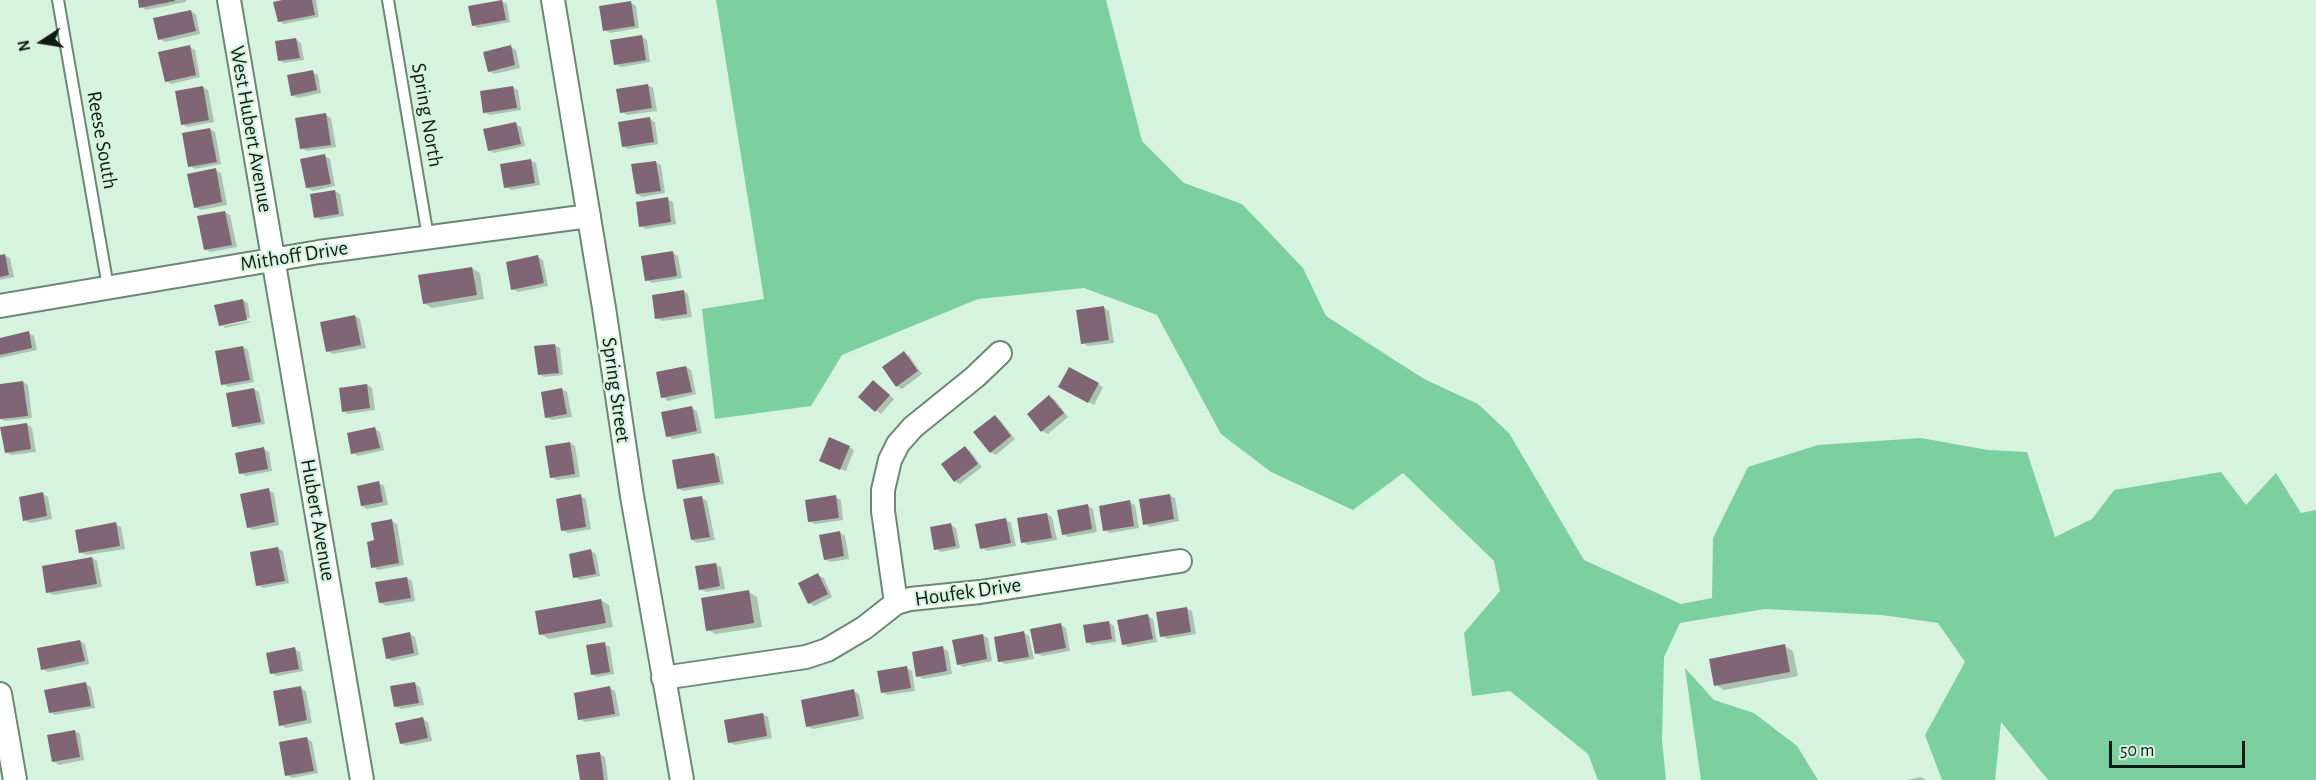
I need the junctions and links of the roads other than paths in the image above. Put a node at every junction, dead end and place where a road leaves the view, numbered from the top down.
1 (58, 0) edge
2 (229, 0) edge
3 (388, 0) edge
4 (554, 0) edge
5 (589, 216) junction
6 (428, 237) junction
7 (274, 259) junction
8 (108, 287) junction
9 (0, 306) edge
10 (1000, 353) dead end
11 (1180, 561) dead end
12 (896, 603) junction
13 (663, 678) junction
14 (0, 694) edge
15 (15, 780) edge
16 (362, 780) edge
17 (682, 780) edge

1 - 8 lane, Reese South
2 - 7 street, West Hubert Avenue
3 - 6 lane, Spring North
4 - 5 street, Spring Street
5 - 6 street, Mithoff Drive
5 - 13 street, Spring Street
6 - 7 street, Mithoff Drive
7 - 8 street, Mithoff Drive
7 - 16 street, Hubert Avenue
8 - 9 street, Mithoff Drive
10 - 12 street
11 - 12 street, Houfek Drive
12 - 13 street, Houfek Drive
13 - 17 street, Spring Street
14 - 15 street

